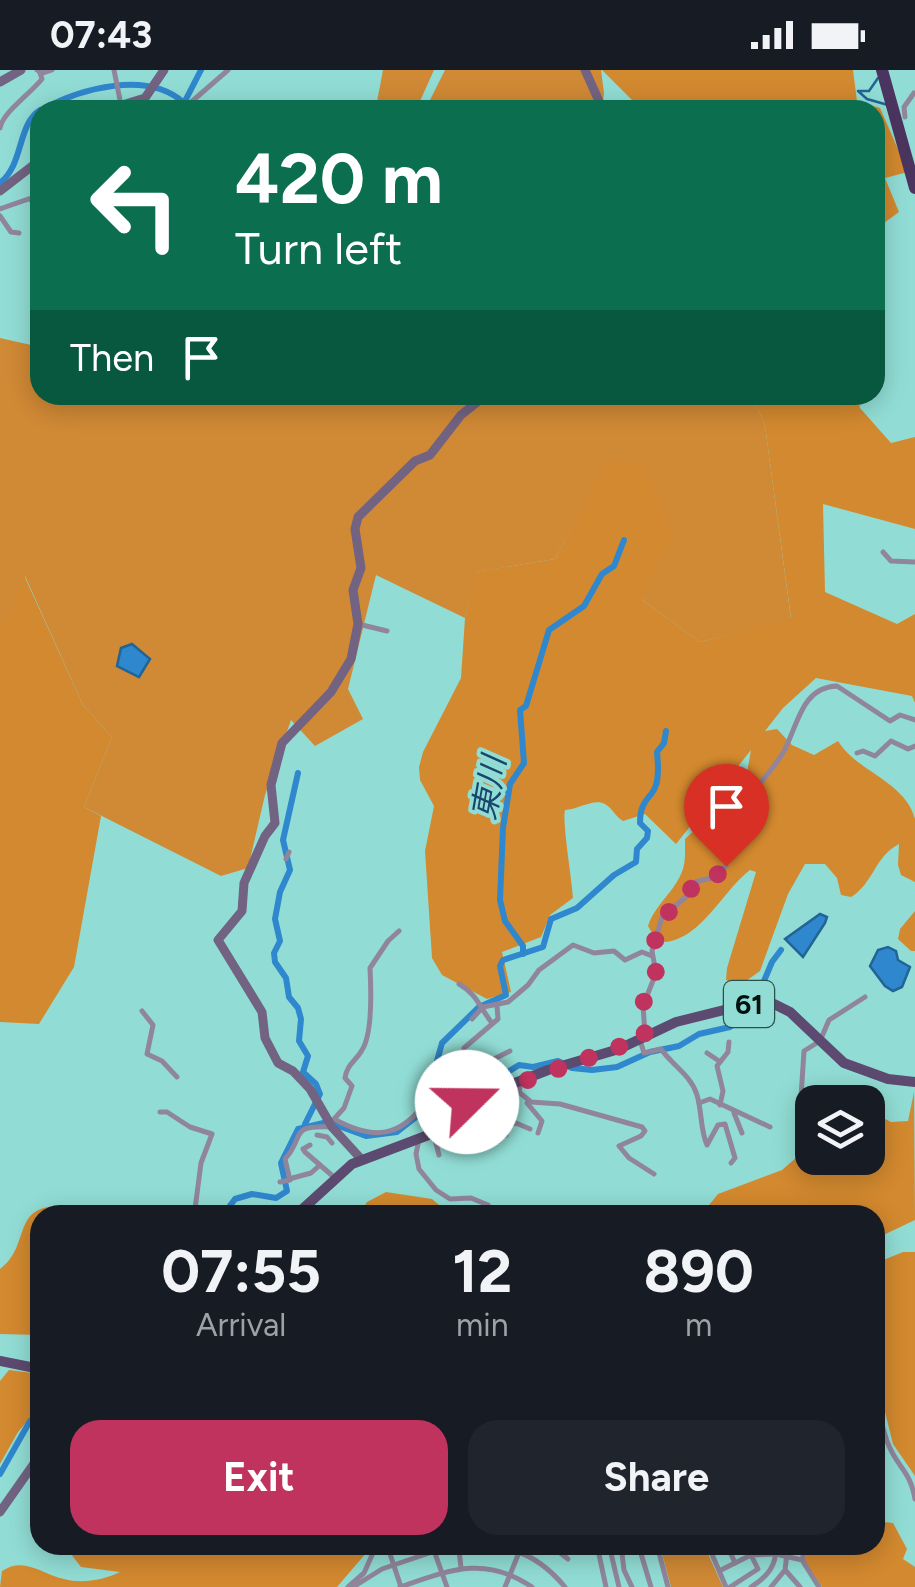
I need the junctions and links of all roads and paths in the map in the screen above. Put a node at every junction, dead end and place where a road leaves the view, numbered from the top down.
1 (21, 70) edge
2 (52, 70) edge
3 (114, 70) edge
4 (164, 70) edge
5 (228, 70) edge
6 (586, 70) edge
7 (882, 70) edge
8 (39, 71) edge
9 (0, 82) edge
10 (914, 93) edge
11 (120, 100) edge
12 (140, 100) edge
13 (194, 100) edge
14 (599, 100) edge
15 (901, 118) junction
16 (915, 118) edge
17 (0, 128) edge
18 (30, 168) edge
19 (915, 188) edge
20 (0, 192) edge
21 (30, 199) edge
22 (0, 212) edge
23 (19, 233) dead end
24 (473, 405) edge
25 (882, 552) dead end
26 (915, 562) edge
27 (358, 624) junction
28 (387, 631) dead end
29 (915, 720) edge
30 (915, 746) edge
31 (857, 752) dead end
32 (762, 781) dead end
33 (726, 866) dead end
34 (399, 931) dead end
35 (652, 956) junction
36 (459, 984) dead end
37 (865, 998) dead end
38 (497, 1006) junction
39 (482, 1008) junction
40 (142, 1011) dead end
41 (472, 1019) dead end
42 (492, 1023) junction
43 (643, 1038) junction
44 (820, 1040) junction
45 (729, 1042) dead end
46 (510, 1051) dead end
47 (707, 1053) dead end
48 (718, 1061) junction
49 (466, 1073) junction
50 (177, 1077) dead end
51 (523, 1080) junction
52 (915, 1082) edge
53 (445, 1084) dead end
54 (803, 1085) edge
55 (473, 1096) junction
56 (428, 1099) dead end
57 (526, 1100) junction
58 (698, 1102) junction
59 (720, 1104) junction
60 (160, 1112) dead end
61 (734, 1112) junction
62 (504, 1114) junction
63 (770, 1127) dead end
64 (331, 1128) junction
65 (530, 1129) dead end
66 (433, 1133) junction
67 (538, 1133) dead end
68 (317, 1134) dead end
69 (742, 1134) dead end
70 (492, 1136) dead end
71 (296, 1137) junction
72 (419, 1140) junction
73 (439, 1154) dead end
74 (362, 1160) junction
75 (730, 1163) dead end
76 (320, 1166) junction
77 (654, 1174) dead end
78 (289, 1178) junction
79 (334, 1178) junction
80 (280, 1182) dead end
81 (196, 1205) edge
82 (306, 1205) edge
83 (488, 1205) dead end
84 (0, 1361) edge
85 (30, 1368) edge
86 (885, 1430) edge
87 (30, 1473) edge
88 (915, 1500) edge
89 (0, 1512) edge
90 (372, 1555) edge
91 (390, 1555) edge
92 (418, 1555) edge
93 (436, 1555) edge
94 (460, 1555) edge
95 (517, 1555) edge
96 (529, 1555) edge
97 (563, 1555) edge
98 (599, 1555) edge
99 (611, 1555) edge
100 (622, 1555) edge
101 (641, 1555) edge
102 (659, 1555) edge
103 (713, 1555) edge
104 (731, 1555) edge
105 (751, 1555) joint
106 (776, 1555) edge
107 (782, 1555) edge
108 (803, 1555) edge
109 (788, 1556) junction
110 (568, 1559) dead end
111 (802, 1560) junction
112 (734, 1563) junction
113 (394, 1566) junction
114 (462, 1568) junction
115 (720, 1570) junction
116 (784, 1570) junction
117 (442, 1573) junction
118 (510, 1574) junction
119 (666, 1586) edge
120 (775, 1586) edge
121 (351, 1587) edge
122 (401, 1587) edge
123 (447, 1587) edge
124 (504, 1587) edge
125 (532, 1587) edge
126 (565, 1587) edge
127 (606, 1587) edge
128 (619, 1587) edge
129 (632, 1587) edge
130 (650, 1587) edge
131 (728, 1587) edge
132 (750, 1587) edge
133 (800, 1587) edge
134 (819, 1587) edge

1 - 9 street
2 - 8 street
3 - 11 street
4 - 12 street
5 - 13 street
6 - 14 street
7 - 15 highway
8 - 17 street
10 - 15 street
15 - 16 street
15 - 19 highway
18 - 20 street
21 - 22 street
22 - 23 street
24 - 27 street
25 - 26 street
27 - 28 street
27 - 64 street
29 - 32 street
30 - 31 street
33 - 35 street
34 - 64 street
35 - 38 street
35 - 43 street
36 - 39 street
37 - 44 street
38 - 39 street
38 - 42 street
39 - 41 street
39 - 42 street
40 - 50 street
42 - 49 street
43 - 44 main road, 61
43 - 51 main road, 61
43 - 58 street
44 - 52 main road, 61
44 - 54 street
45 - 48 street
46 - 49 street
47 - 48 street
48 - 59 street
49 - 55 street
51 - 55 main road, 61
51 - 57 street
53 - 55 street
55 - 62 street
55 - 66 main road, 61
56 - 64 street
57 - 67 street
57 - 77 street
58 - 59 street
58 - 75 street
59 - 61 street
60 - 81 street
61 - 63 street
61 - 69 street
62 - 65 street
62 - 70 street
64 - 68 street
64 - 71 street
64 - 74 street
66 - 72 main road, 61
66 - 73 street
71 - 76 street
71 - 78 street
72 - 74 main road, 61
72 - 83 street
74 - 79 main road, 61
76 - 78 street
76 - 79 street
78 - 80 street
79 - 82 main road, 61
84 - 85 main road
86 - 88 street
87 - 89 street
90 - 121 street
91 - 113 street
92 - 113 street
93 - 117 street
94 - 114 street
95 - 118 street
96 - 126 street
97 - 110 street
98 - 127 street
99 - 128 street
100 - 129 street
101 - 130 street
102 - 119 street
103 - 115 street
104 - 112 street
105 - 112 street
105 - 131 street
106 - 132 street
107 - 109 street
108 - 111 street
109 - 111 street
109 - 116 street
111 - 134 street
112 - 115 street
113 - 121 street
113 - 122 street
114 - 117 street
114 - 118 street
115 - 131 street
116 - 120 street
116 - 133 street
117 - 122 street
117 - 123 street
118 - 124 street
118 - 125 street

